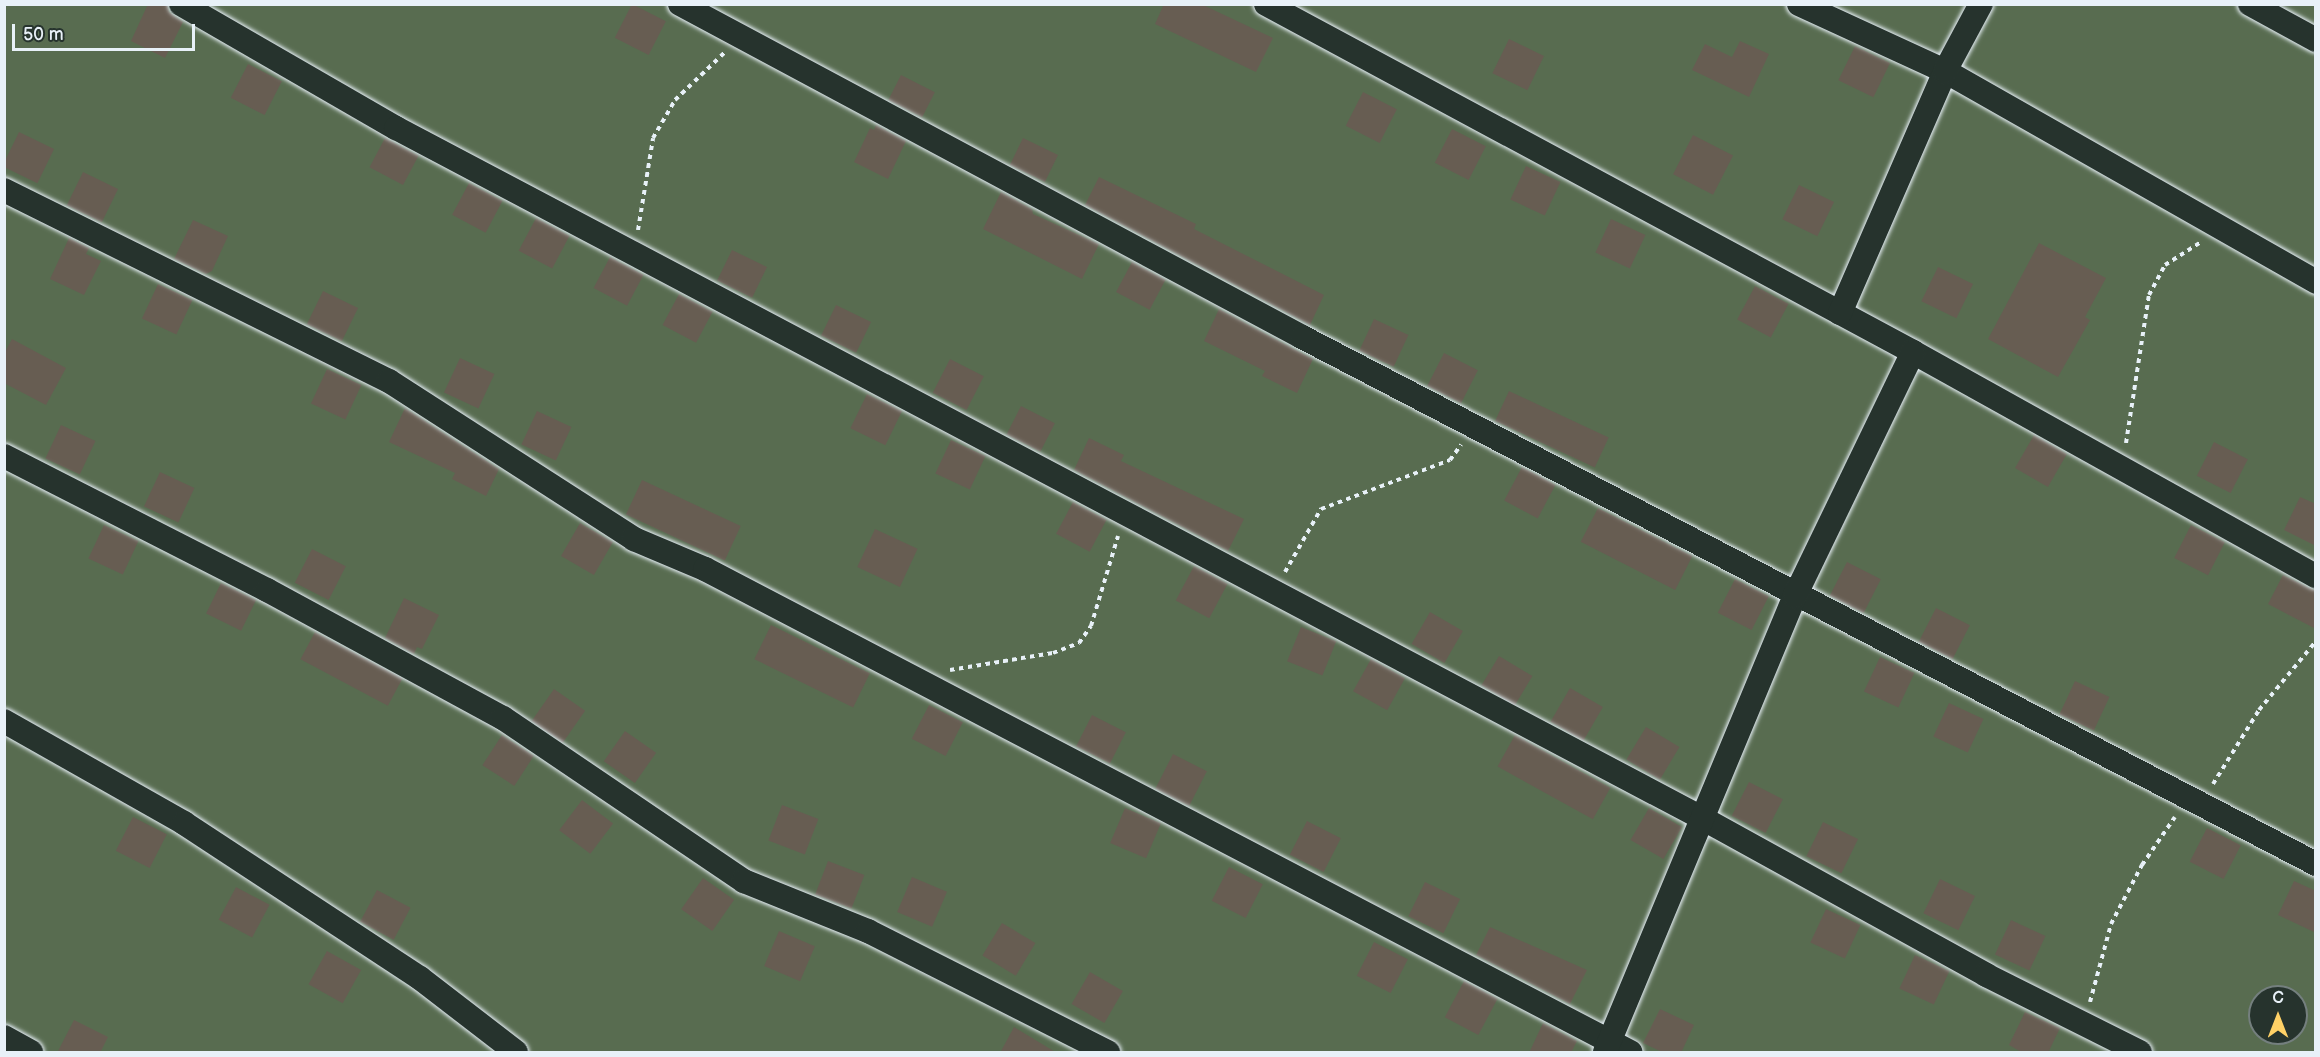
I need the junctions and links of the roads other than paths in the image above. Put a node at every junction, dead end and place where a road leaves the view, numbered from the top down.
1 (181, 4) edge
2 (680, 4) edge
3 (1266, 4) edge
4 (1799, 4) edge
5 (1981, 4) edge
6 (2250, 4) edge
7 (2316, 40) edge
8 (1945, 71) junction
9 (4, 190) edge
10 (2316, 282) edge
11 (1840, 313) junction
12 (1913, 352) junction
13 (4, 456) edge
14 (2316, 576) edge
15 (1795, 596) junction
16 (4, 721) edge
17 (1702, 818) junction
18 (2316, 864) edge
19 (4, 1037) edge
20 (1615, 1049) edge
21 (31, 1053) edge
22 (516, 1053) edge
23 (1108, 1053) edge
24 (2140, 1053) edge

1 - 17 street
2 - 15 street
3 - 11 street
4 - 8 street
5 - 8 street
6 - 7 street
8 - 10 street
8 - 11 street
9 - 20 street
11 - 12 street
12 - 14 street
12 - 15 street
13 - 23 street
15 - 17 street
15 - 18 street
16 - 22 street
17 - 20 street
17 - 24 street
19 - 21 street

